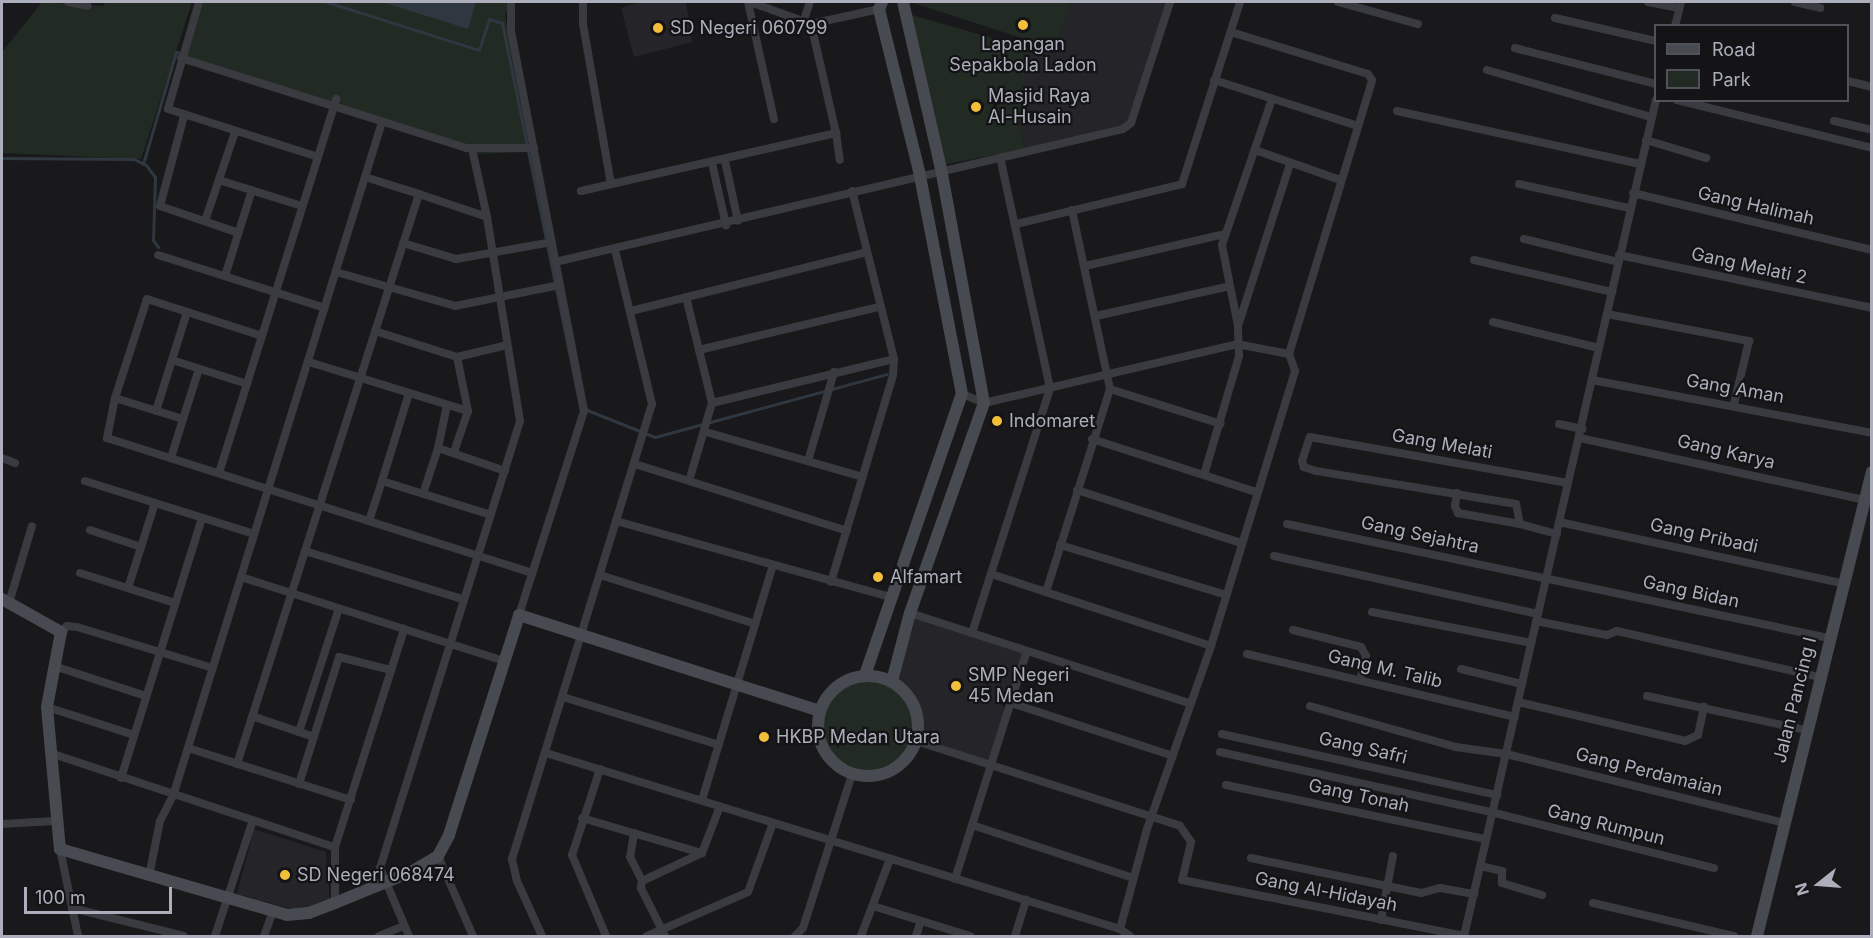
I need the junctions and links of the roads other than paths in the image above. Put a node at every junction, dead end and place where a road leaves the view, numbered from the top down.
1 (68, 2) edge
2 (199, 2) edge
3 (511, 2) edge
4 (583, 2) edge
5 (749, 2) edge
6 (810, 2) edge
7 (903, 2) edge
8 (1170, 2) edge
9 (1240, 2) edge
10 (1338, 2) edge
11 (1648, 2) edge
12 (1795, 2) edge
13 (880, 5) edge
14 (1680, 5) edge
15 (88, 6) dead end
16 (1820, 8) dead end
17 (1555, 18) dead end
18 (807, 22) junction
19 (1418, 24) dead end
20 (1675, 24) edge
21 (1231, 32) junction
22 (1654, 41) edge
23 (1515, 48) dead end
24 (182, 55) junction
25 (1487, 70) dead end
26 (1214, 80) junction
27 (1849, 81) edge
28 (1654, 83) edge
29 (1872, 87) edge
30 (1272, 99) junction
31 (1656, 102) edge
32 (1685, 102) edge
33 (334, 103) junction
34 (1397, 111) dead end
35 (184, 116) junction
36 (1652, 117) junction
37 (774, 119) dead end
38 (1834, 121) dead end
39 (382, 122) junction
40 (1358, 126) junction
41 (1872, 130) edge
42 (235, 132) junction
43 (836, 133) junction
44 (1646, 140) junction
45 (529, 148) junction
46 (1872, 148) edge
47 (472, 149) junction
48 (1256, 150) junction
49 (318, 157) junction
50 (1000, 157) junction
51 (1706, 158) dead end
52 (840, 159) dead end
53 (725, 161) junction
54 (712, 163) junction
55 (1290, 164) junction
56 (1641, 164) junction
57 (941, 169) junction
58 (920, 175) junction
59 (365, 177) junction
60 (219, 180) junction
61 (1340, 180) junction
62 (1519, 183) dead end
63 (611, 184) junction
64 (252, 190) junction
65 (582, 191) dead end
66 (852, 191) junction
67 (418, 194) junction
68 (1633, 194) junction
69 (303, 206) junction
70 (1629, 208) junction
71 (1072, 210) junction
72 (487, 217) junction
73 (205, 221) junction
74 (738, 221) junction
75 (1016, 224) junction
76 (726, 225) junction
77 (239, 233) junction
78 (1225, 234) junction
79 (1524, 239) dead end
80 (548, 242) junction
81 (403, 243) junction
82 (615, 250) junction
83 (1872, 250) edge
84 (491, 252) junction
85 (864, 253) junction
86 (158, 255) dead end
87 (1619, 259) junction
88 (1474, 260) dead end
89 (555, 262) junction
90 (1084, 266) junction
91 (336, 272) junction
92 (225, 276) junction
93 (556, 286) junction
94 (1230, 286) junction
95 (389, 287) junction
96 (276, 292) junction
97 (1612, 292) junction
98 (499, 297) junction
99 (686, 297) junction
100 (878, 307) junction
101 (325, 308) junction
102 (1872, 308) edge
103 (631, 310) junction
104 (187, 312) junction
105 (1607, 314) junction
106 (1096, 316) junction
107 (1493, 322) dead end
108 (1238, 326) junction
109 (375, 331) junction
110 (262, 336) junction
111 (1237, 344) junction
112 (507, 345) junction
113 (1599, 348) junction
114 (699, 350) junction
115 (1289, 354) junction
116 (457, 357) junction
117 (894, 359) junction
118 (172, 360) junction
119 (309, 362) junction
120 (199, 369) junction
121 (834, 372) junction
122 (1109, 375) junction
123 (360, 379) junction
124 (1592, 380) junction
125 (247, 384) junction
126 (1050, 388) junction
127 (1110, 389) junction
128 (409, 393) junction
129 (962, 394) junction
130 (115, 398) junction
131 (712, 403) junction
132 (984, 403) junction
133 (1734, 404) junction
134 (447, 405) junction
135 (156, 411) junction
136 (468, 411) junction
137 (183, 420) junction
138 (1221, 424) junction
139 (1559, 424) dead end
140 (707, 426) junction
141 (1872, 433) edge
142 (1581, 434) junction
143 (1092, 440) junction
144 (438, 448) junction
145 (454, 452) junction
146 (2, 458) edge
147 (171, 458) junction
148 (808, 461) junction
149 (15, 463) dead end
150 (634, 464) junction
151 (505, 471) junction
152 (1872, 472) edge
153 (219, 473) junction
154 (1204, 475) junction
155 (863, 477) junction
156 (85, 481) dead end
157 (382, 481) junction
158 (690, 481) junction
159 (1568, 483) junction
160 (268, 489) junction
161 (1077, 490) junction
162 (1256, 492) junction
163 (1457, 493) junction
164 (423, 494) junction
165 (1865, 500) junction
166 (155, 503) junction
167 (320, 505) junction
168 (490, 515) junction
169 (202, 518) junction
170 (369, 521) junction
171 (616, 521) junction
172 (1559, 522) junction
173 (1287, 524) dead end
174 (1520, 524) junction
175 (32, 526) dead end
176 (90, 530) dead end
177 (847, 531) junction
178 (254, 534) junction
179 (1557, 534) junction
180 (1241, 543) junction
181 (1060, 545) junction
182 (141, 547) junction
183 (305, 551) junction
184 (478, 556) junction
185 (1274, 556) dead end
186 (773, 565) junction
187 (80, 573) dead end
188 (532, 573) junction
189 (991, 574) junction
190 (600, 575) junction
191 (241, 577) junction
192 (1546, 578) junction
193 (831, 582) junction
194 (1842, 583) junction
195 (128, 588) junction
196 (1046, 592) junction
197 (291, 593) junction
198 (1227, 595) junction
199 (894, 598) junction
200 (462, 599) junction
201 (5, 601) edge
202 (175, 603) junction
203 (339, 608) junction
204 (1372, 612) dead end
205 (910, 613) junction
206 (519, 615) junction
207 (1537, 617) junction
208 (755, 624) junction
209 (404, 629) junction
210 (1293, 630) dead end
211 (61, 632) junction
212 (972, 633) junction
213 (581, 635) junction
214 (1829, 638) junction
215 (1531, 643) junction
216 (450, 644) junction
217 (1211, 646) junction
218 (160, 651) junction
219 (1027, 651) junction
220 (1247, 654) dead end
221 (505, 661) junction
222 (54, 666) junction
223 (213, 668) junction
224 (1461, 669) dead end
225 (392, 670) junction
226 (865, 675) junction
227 (1820, 677) junction
228 (1360, 680) junction
229 (892, 681) junction
230 (1522, 684) junction
231 (737, 685) junction
232 (146, 696) junction
233 (1647, 696) dead end
234 (563, 697) junction
235 (1518, 702) junction
236 (1011, 703) junction
237 (1191, 704) junction
238 (1310, 706) dead end
239 (47, 707) junction
240 (1704, 707) junction
241 (820, 711) junction
242 (252, 716) junction
243 (1515, 717) junction
244 (1806, 730) junction
245 (299, 732) junction
246 (1222, 734) dead end
247 (134, 735) junction
248 (314, 737) junction
249 (916, 741) junction
250 (719, 745) junction
251 (188, 748) junction
252 (1220, 752) dead end
253 (50, 753) junction
254 (546, 753) junction
255 (1506, 754) junction
256 (1173, 756) junction
257 (237, 764) junction
258 (991, 766) junction
259 (600, 769) junction
260 (852, 774) junction
261 (121, 778) junction
262 (299, 784) junction
263 (1226, 785) dead end
264 (1497, 795) junction
265 (173, 796) junction
266 (351, 800) junction
267 (702, 801) junction
268 (720, 806) junction
269 (1491, 812) junction
270 (582, 818) junction
271 (1152, 818) junction
272 (253, 820) junction
273 (55, 821) junction
274 (773, 823) junction
275 (1784, 823) junction
276 (2, 824) edge
277 (972, 825) junction
278 (634, 833) junction
279 (1485, 839) junction
280 (831, 840) junction
281 (335, 847) junction
282 (60, 849) junction
283 (702, 853) junction
284 (438, 856) junction
285 (1393, 856) dead end
286 (1251, 858) dead end
287 (890, 859) junction
288 (1480, 866) junction
289 (1714, 868) dead end
290 (149, 876) junction
291 (1133, 878) junction
292 (955, 879) junction
293 (642, 881) junction
294 (385, 883) junction
295 (1387, 886) junction
296 (1474, 894) junction
297 (1542, 895) dead end
298 (229, 899) junction
299 (1026, 900) junction
300 (335, 903) junction
301 (1593, 903) dead end
302 (873, 906) junction
303 (72, 908) junction
304 (273, 911) junction
305 (1381, 920) junction
306 (921, 921) junction
307 (404, 926) junction
308 (1120, 929) junction
309 (664, 933) edge
310 (169, 934) edge
311 (78, 936) edge
312 (184, 936) edge
313 (215, 936) edge
314 (264, 936) edge
315 (379, 936) edge
316 (409, 936) edge
317 (472, 936) edge
318 (542, 936) edge
319 (606, 936) edge
320 (647, 936) edge
321 (795, 936) edge
322 (861, 936) edge
323 (916, 936) edge
324 (970, 936) edge
325 (1015, 936) edge
326 (1130, 936) edge
327 (1464, 936) edge
328 (1734, 936) edge
329 (1757, 936) edge

1 - 15 street
2 - 24 street
3 - 45 street
4 - 63 street
5 - 18 street
5 - 37 street
6 - 18 street
7 - 57 street
8 - 50 street
9 - 21 street
10 - 19 street
11 - 14 street
12 - 16 street
13 - 18 street
13 - 58 street
14 - 20 street
17 - 22 street
18 - 43 street
21 - 26 street
21 - 40 street
23 - 28 street
24 - 33 street
24 - 35 street
25 - 36 street
26 - 30 street
26 - 71 street
27 - 29 street
30 - 40 street
30 - 48 street
31 - 36 street
32 - 46 street
33 - 39 street
33 - 49 street
34 - 56 street
35 - 42 street
35 - 73 street
36 - 44 street
38 - 41 street
39 - 47 street
39 - 59 street
40 - 61 street
42 - 49 street
42 - 60 street
43 - 52 street
43 - 53 street
44 - 51 street
44 - 56 street
45 - 47 street
45 - 80 street
47 - 72 street
48 - 55 street
48 - 78 street
49 - 69 street
50 - 57 street
50 - 75 street
53 - 54 street
53 - 74 street
54 - 63 street
54 - 76 street
55 - 61 street
55 - 108 street
56 - 68 street
57 - 58 street
57 - 132 street
58 - 66 street
58 - 129 street
59 - 67 street
59 - 91 street
60 - 64 street
60 - 73 street
61 - 115 street
62 - 70 street
63 - 65 street
64 - 69 street
64 - 77 street
66 - 74 street
66 - 85 street
67 - 72 street
67 - 81 street
68 - 70 street
68 - 83 street, Gang Halimah
69 - 96 street
70 - 87 street
71 - 75 street
71 - 90 street
72 - 84 street
73 - 77 street
74 - 76 street
75 - 126 street
76 - 82 street
77 - 92 street
78 - 90 street
78 - 94 street
79 - 87 street, Gang Melati 2
80 - 84 street
80 - 89 street
81 - 84 street
81 - 95 street
82 - 89 street
82 - 103 street
84 - 98 street
85 - 99 street
85 - 100 street
86 - 92 street
87 - 97 street
87 - 102 street, Gang Melati 2
88 - 97 street
89 - 93 street
90 - 106 street
91 - 95 street
91 - 101 street
92 - 96 street
93 - 98 street
93 - 188 street
94 - 106 street
94 - 108 street
95 - 98 street
95 - 109 street
96 - 101 street
96 - 110 street
97 - 105 street
98 - 112 street
99 - 103 street
99 - 114 street
100 - 114 street
100 - 117 street
101 - 119 street
103 - 150 street
104 - 110 street
104 - 118 street
104 - 130 street
105 - 113 street
105 - 133 street
106 - 122 street
107 - 113 street
108 - 111 street
109 - 116 street
109 - 123 street
110 - 125 street
111 - 115 street
111 - 122 street
111 - 138 street
112 - 116 street
112 - 151 street
113 - 124 street
114 - 131 street
115 - 162 street
116 - 136 street
117 - 121 street
117 - 155 street
118 - 120 street
118 - 135 street
119 - 123 street
119 - 160 street
120 - 125 street
120 - 137 street
121 - 131 street
121 - 148 street
122 - 126 street
122 - 127 street
123 - 128 street
123 - 167 street
124 - 133 street, Gang Aman
124 - 142 street
125 - 153 street
126 - 132 street
126 - 189 street
127 - 138 street
127 - 143 street
128 - 134 street
128 - 157 street
129 - 132 street
129 - 199 street
130 - 135 street
130 - 147 street
131 - 140 street
132 - 205 street
133 - 141 street, Gang Aman
134 - 136 street
134 - 144 street
135 - 137 street
136 - 145 street
137 - 147 street
138 - 154 street
139 - 142 street, Gang Karya
140 - 148 street
140 - 158 street
142 - 159 street
142 - 165 street, Gang Karya
143 - 154 street
143 - 161 street
144 - 145 street
144 - 164 street
145 - 151 street
146 - 149 street
147 - 153 street
148 - 155 street
150 - 158 street
150 - 171 street
151 - 168 street
152 - 165 street, Jalan Pancing I
153 - 160 street
154 - 162 street
155 - 177 street
156 - 166 street
157 - 164 street
157 - 170 street
158 - 177 street
159 - 163 street, Gang Melati
159 - 172 street
160 - 167 street
160 - 178 street
161 - 180 street
161 - 181 street
162 - 180 street
163 - 174 street
163 - 174 street
164 - 168 street
165 - 194 street, Jalan Pancing I
166 - 169 street
166 - 182 street
167 - 170 street
167 - 183 street
168 - 184 street
169 - 178 street
169 - 202 street
170 - 184 street
171 - 186 street
171 - 190 street
172 - 179 street
172 - 194 street, Gang Pribadi
173 - 192 street, Gang Sejahtra
174 - 179 street
175 - 201 street
176 - 182 street
177 - 193 street
178 - 191 street
179 - 192 street
180 - 198 street
181 - 196 street
181 - 198 street
182 - 195 street
183 - 197 street
183 - 200 street
184 - 188 street
184 - 200 street
185 - 207 street
186 - 193 street
186 - 208 street
187 - 195 street
188 - 206 street
189 - 196 street
189 - 212 street
190 - 208 street
190 - 213 street
191 - 197 street
191 - 223 street
192 - 207 street
192 - 214 street, Gang Bidan
193 - 199 street
194 - 214 street, Jalan Pancing I
195 - 202 street
196 - 217 street
197 - 203 street
197 - 242 street
198 - 217 street
199 - 226 street
200 - 216 street
201 - 211 street
202 - 218 street
203 - 209 street
203 - 245 street
204 - 215 street
205 - 212 street
205 - 229 street
206 - 213 street
206 - 221 street
207 - 215 street
207 - 227 street
208 - 231 street
209 - 216 street
209 - 225 street
210 - 228 street
211 - 218 street
211 - 222 street
212 - 219 street
213 - 231 street
213 - 234 street
214 - 227 street, Jalan Pancing I
215 - 230 street
216 - 221 street
216 - 294 street
217 - 237 street
218 - 223 street
218 - 232 street
219 - 236 street
219 - 237 street
220 - 228 street, Gang M. Talib
221 - 284 street
222 - 232 street
222 - 239 street
223 - 251 street
224 - 230 street
225 - 248 street
225 - 266 street
226 - 229 street
226 - 241 street
227 - 244 street, Jalan Pancing I
228 - 243 street, Gang M. Talib
229 - 249 street
230 - 235 street
231 - 241 street
231 - 250 street
232 - 247 street
233 - 240 street
234 - 250 street
234 - 254 street
235 - 240 street
235 - 243 street
236 - 256 street
236 - 258 street
237 - 256 street
238 - 255 street, Gang Perdamaian
239 - 247 street
239 - 253 street
240 - 244 street
241 - 260 street
242 - 245 street
242 - 257 street
243 - 255 street
244 - 275 street, Jalan Pancing I
245 - 248 street
246 - 264 street, Gang Safri
247 - 261 street
248 - 262 street
249 - 258 street
249 - 260 street
250 - 267 street
251 - 257 street
251 - 265 street
252 - 269 street, Gang Rumpun
253 - 261 street
253 - 273 street
254 - 259 street
254 - 318 street
255 - 264 street
255 - 275 street, Gang Perdamaian
256 - 271 street
257 - 262 street
258 - 271 street
258 - 277 street
259 - 267 street
259 - 270 street
260 - 280 street
261 - 265 street
262 - 266 street
263 - 279 street, Gang Tonah
264 - 269 street
265 - 272 street
265 - 290 street
266 - 281 street
267 - 268 street
268 - 274 street
268 - 283 street
269 - 279 street
269 - 289 street, Gang Rumpun
270 - 278 street
270 - 319 street
271 - 291 street
271 - 305 street, Gang Al-Hidayah
272 - 281 street
272 - 298 street
273 - 276 street
273 - 282 street
274 - 280 street
274 - 309 street
275 - 329 street, Jalan Pancing I
277 - 291 street
277 - 292 street
278 - 283 street
278 - 293 street
279 - 288 street
280 - 287 street
280 - 321 street
281 - 300 street
282 - 290 street
282 - 303 street
283 - 293 street
284 - 294 street
284 - 317 street
285 - 295 street
286 - 295 street
287 - 292 street
287 - 302 street
288 - 296 street
288 - 297 street
290 - 298 street
291 - 308 street
292 - 299 street
293 - 309 street
294 - 300 street
294 - 307 street
295 - 296 street
295 - 305 street
296 - 327 street
298 - 304 street
298 - 313 street
299 - 308 street
299 - 325 street
300 - 304 street
301 - 328 street
302 - 306 street
302 - 322 street
303 - 310 street
303 - 311 street
304 - 314 street
305 - 327 street, Gang Al-Hidayah
306 - 323 street
306 - 324 street
307 - 315 street
307 - 316 street
308 - 326 street
309 - 320 street
310 - 312 street

